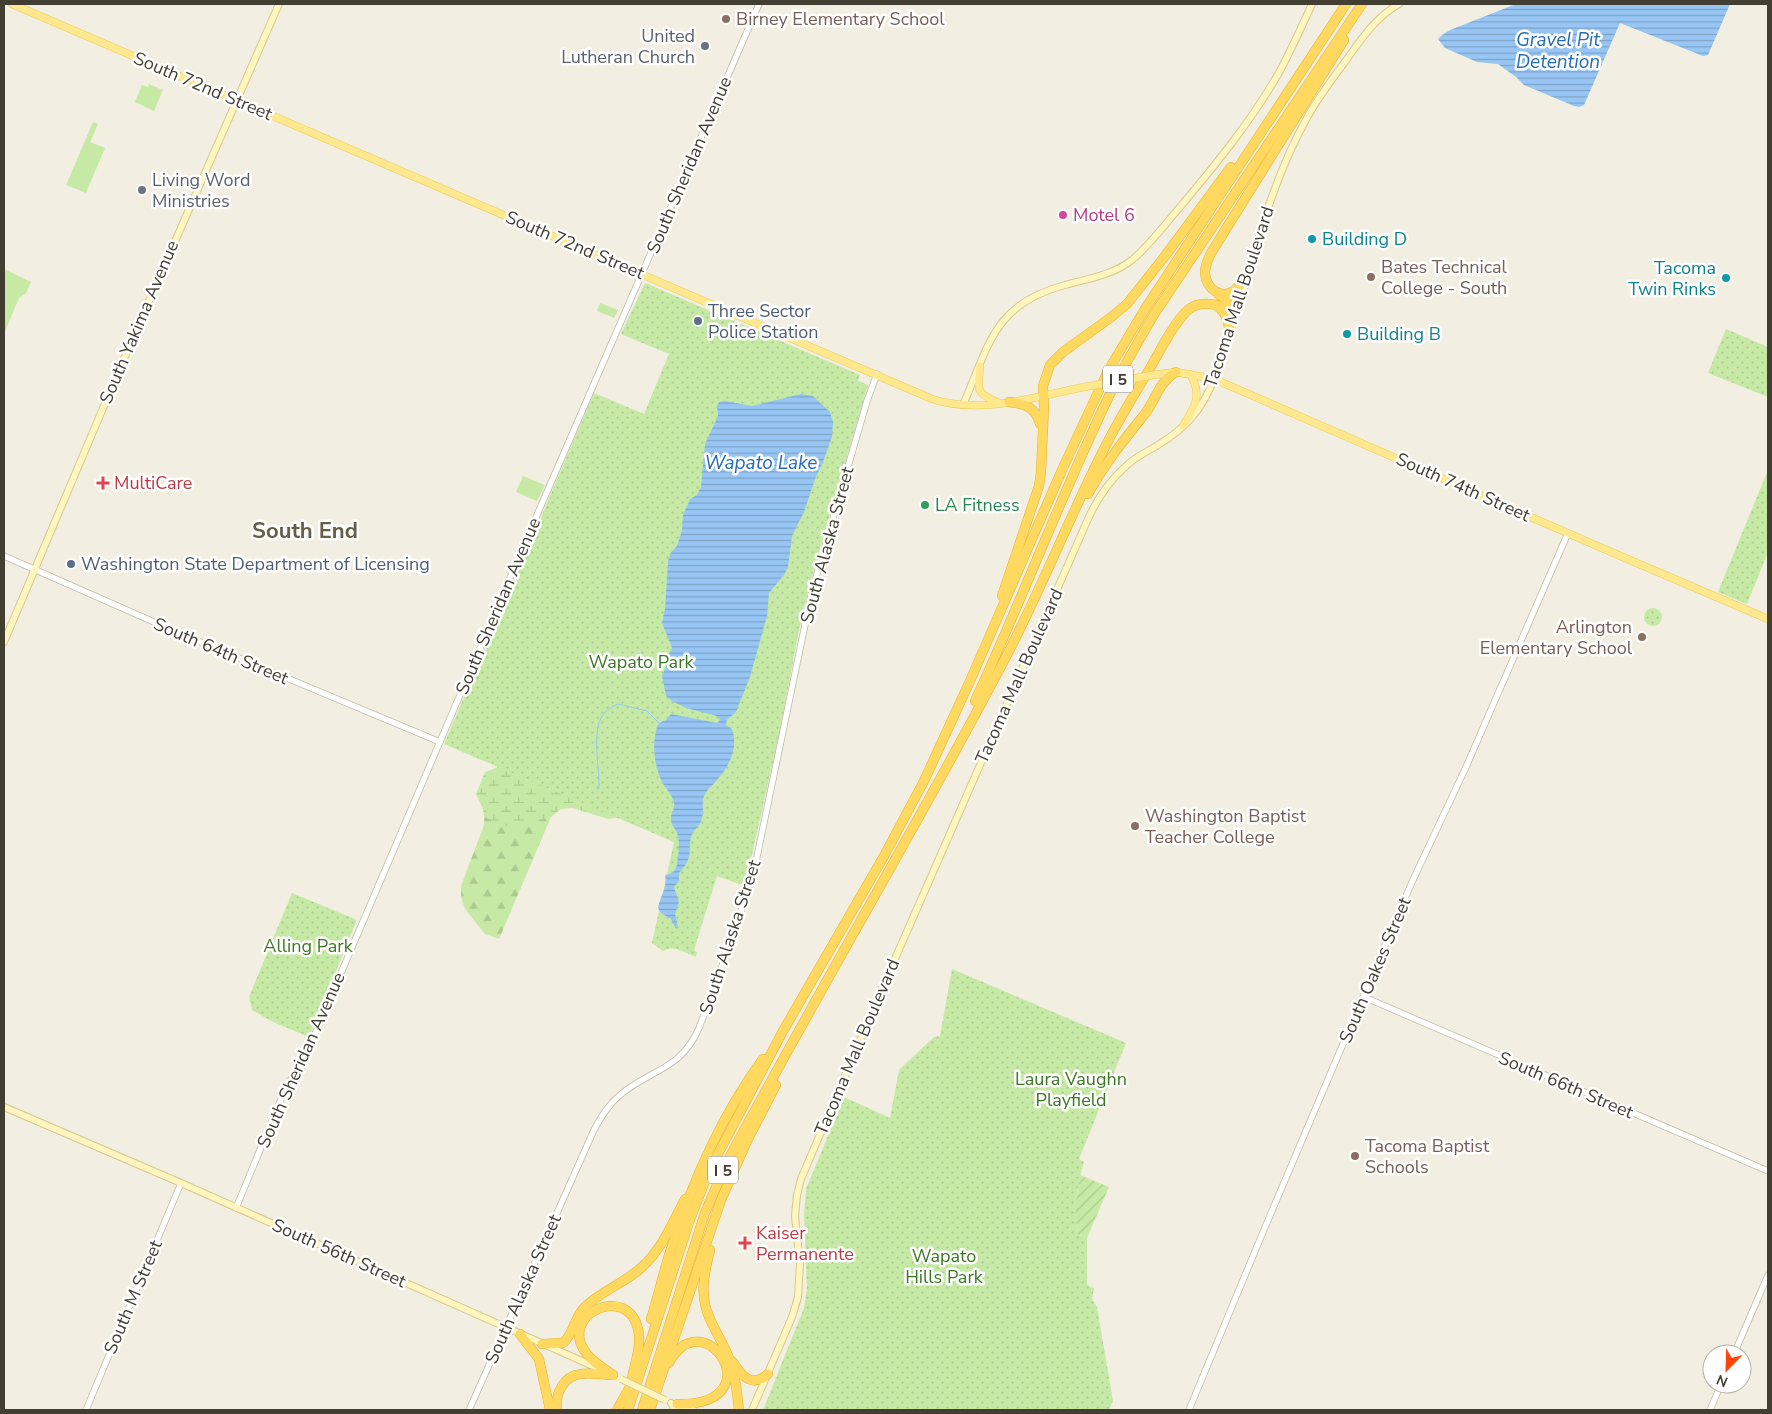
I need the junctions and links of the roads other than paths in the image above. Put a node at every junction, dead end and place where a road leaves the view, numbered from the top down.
1 (12, 4) edge
2 (279, 4) edge
3 (759, 4) edge
4 (1312, 4) edge
5 (1346, 4) edge
6 (1363, 4) edge
7 (1399, 4) edge
8 (236, 100) junction
9 (1273, 113) junction
10 (1248, 273) junction
11 (642, 274) junction
12 (1211, 288) junction
13 (1212, 304) junction
14 (1238, 307) junction
15 (1229, 338) junction
16 (980, 366) junction
17 (1176, 372) junction
18 (877, 374) junction
19 (1190, 374) junction
20 (1153, 375) joint
21 (1214, 379) junction
22 (1043, 395) junction
23 (1004, 402) junction
24 (963, 405) junction
25 (1183, 426) junction
26 (1042, 442) junction
27 (1568, 533) junction
28 (4, 556) edge
29 (1055, 556) junction
30 (34, 570) junction
31 (1768, 619) edge
32 (4, 642) edge
33 (981, 656) junction
34 (440, 742) junction
35 (934, 787) junction
36 (846, 948) junction
37 (1364, 997) junction
38 (783, 1030) junction
39 (4, 1107) edge
40 (743, 1149) junction
41 (702, 1168) junction
42 (1768, 1171) edge
43 (181, 1183) junction
44 (236, 1208) junction
45 (1768, 1275) edge
46 (505, 1328) junction
47 (520, 1334) junction
48 (723, 1342) junction
49 (542, 1344) junction
50 (1738, 1344) edge
51 (768, 1374) junction
52 (617, 1377) junction
53 (631, 1383) junction
54 (658, 1386) junction
55 (1717, 1394) edge
56 (676, 1406) edge
57 (86, 1410) edge
58 (469, 1410) edge
59 (550, 1410) edge
60 (557, 1410) edge
61 (617, 1410) edge
62 (621, 1410) edge
63 (628, 1410) edge
64 (642, 1410) edge
65 (650, 1410) edge
66 (693, 1410) edge
67 (740, 1410) edge
68 (752, 1410) edge
69 (1189, 1410) edge
70 (1710, 1410) edge

1 - 8 main road, South 72nd Street
2 - 8 main road, South Yakima Avenue
3 - 11 street, South Sheridan Avenue
4 - 16 main road
5 - 9 highway, I 5
6 - 12 highway
6 - 35 highway, I 5
7 - 10 main road, Tacoma Mall Boulevard
8 - 11 main road, South 72nd Street
8 - 30 main road, South Yakima Avenue
9 - 22 highway
9 - 33 highway, I 5
10 - 12 highway
10 - 14 main road, Tacoma Mall Boulevard
11 - 18 main road, South 72nd Street
11 - 34 street, South Sheridan Avenue
12 - 14 highway
13 - 14 highway
13 - 15 highway
13 - 29 highway
14 - 15 main road, Tacoma Mall Boulevard
15 - 21 main road, Tacoma Mall Boulevard
16 - 23 main road
16 - 24 main road
17 - 19 main road, South 74th Street
17 - 20 main road, South 74th Street
17 - 29 highway
18 - 24 main road, South 72nd Street
18 - 46 street, South Alaska Street
19 - 21 main road, South 74th Street
19 - 25 main road
20 - 22 main road, South 72nd Street, bridge
21 - 25 main road, Tacoma Mall Boulevard
21 - 27 main road, South 74th Street
22 - 23 main road, South 72nd Street
22 - 26 highway
23 - 24 main road, South 72nd Street
23 - 26 highway
25 - 51 main road, Tacoma Mall Boulevard
26 - 33 highway
27 - 31 main road, South 74th Street
27 - 37 street, South Oakes Street
28 - 30 street, South 64th Street
29 - 35 highway
30 - 32 main road, South Yakima Avenue
30 - 34 street, South 64th Street
33 - 38 highway, I 5
34 - 44 street, South Sheridan Avenue
35 - 36 highway, I 5
36 - 40 highway
36 - 64 highway, I 5
37 - 42 street, South 66th Street
37 - 69 street, South Oakes Street
38 - 41 highway
38 - 63 highway, I 5
39 - 43 main road, South 56th Street
40 - 48 highway
40 - 54 highway
41 - 49 highway
41 - 53 highway
43 - 44 main road, South 56th Street
43 - 57 street, South M Street
44 - 46 main road, South 56th Street
45 - 50 street
46 - 47 main road, South 56th Street
46 - 58 street, South Alaska Street
47 - 49 main road, South 56th Street
47 - 59 highway
48 - 51 highway
48 - 67 highway
49 - 52 main road, South 56th Street
51 - 68 main road, Tacoma Mall Boulevard
52 - 53 highway
52 - 56 main road, South 56th Street, bridge
52 - 60 highway
53 - 61 highway
53 - 62 highway
54 - 56 highway
54 - 65 highway
55 - 70 street
56 - 66 main road, South 56th Street

